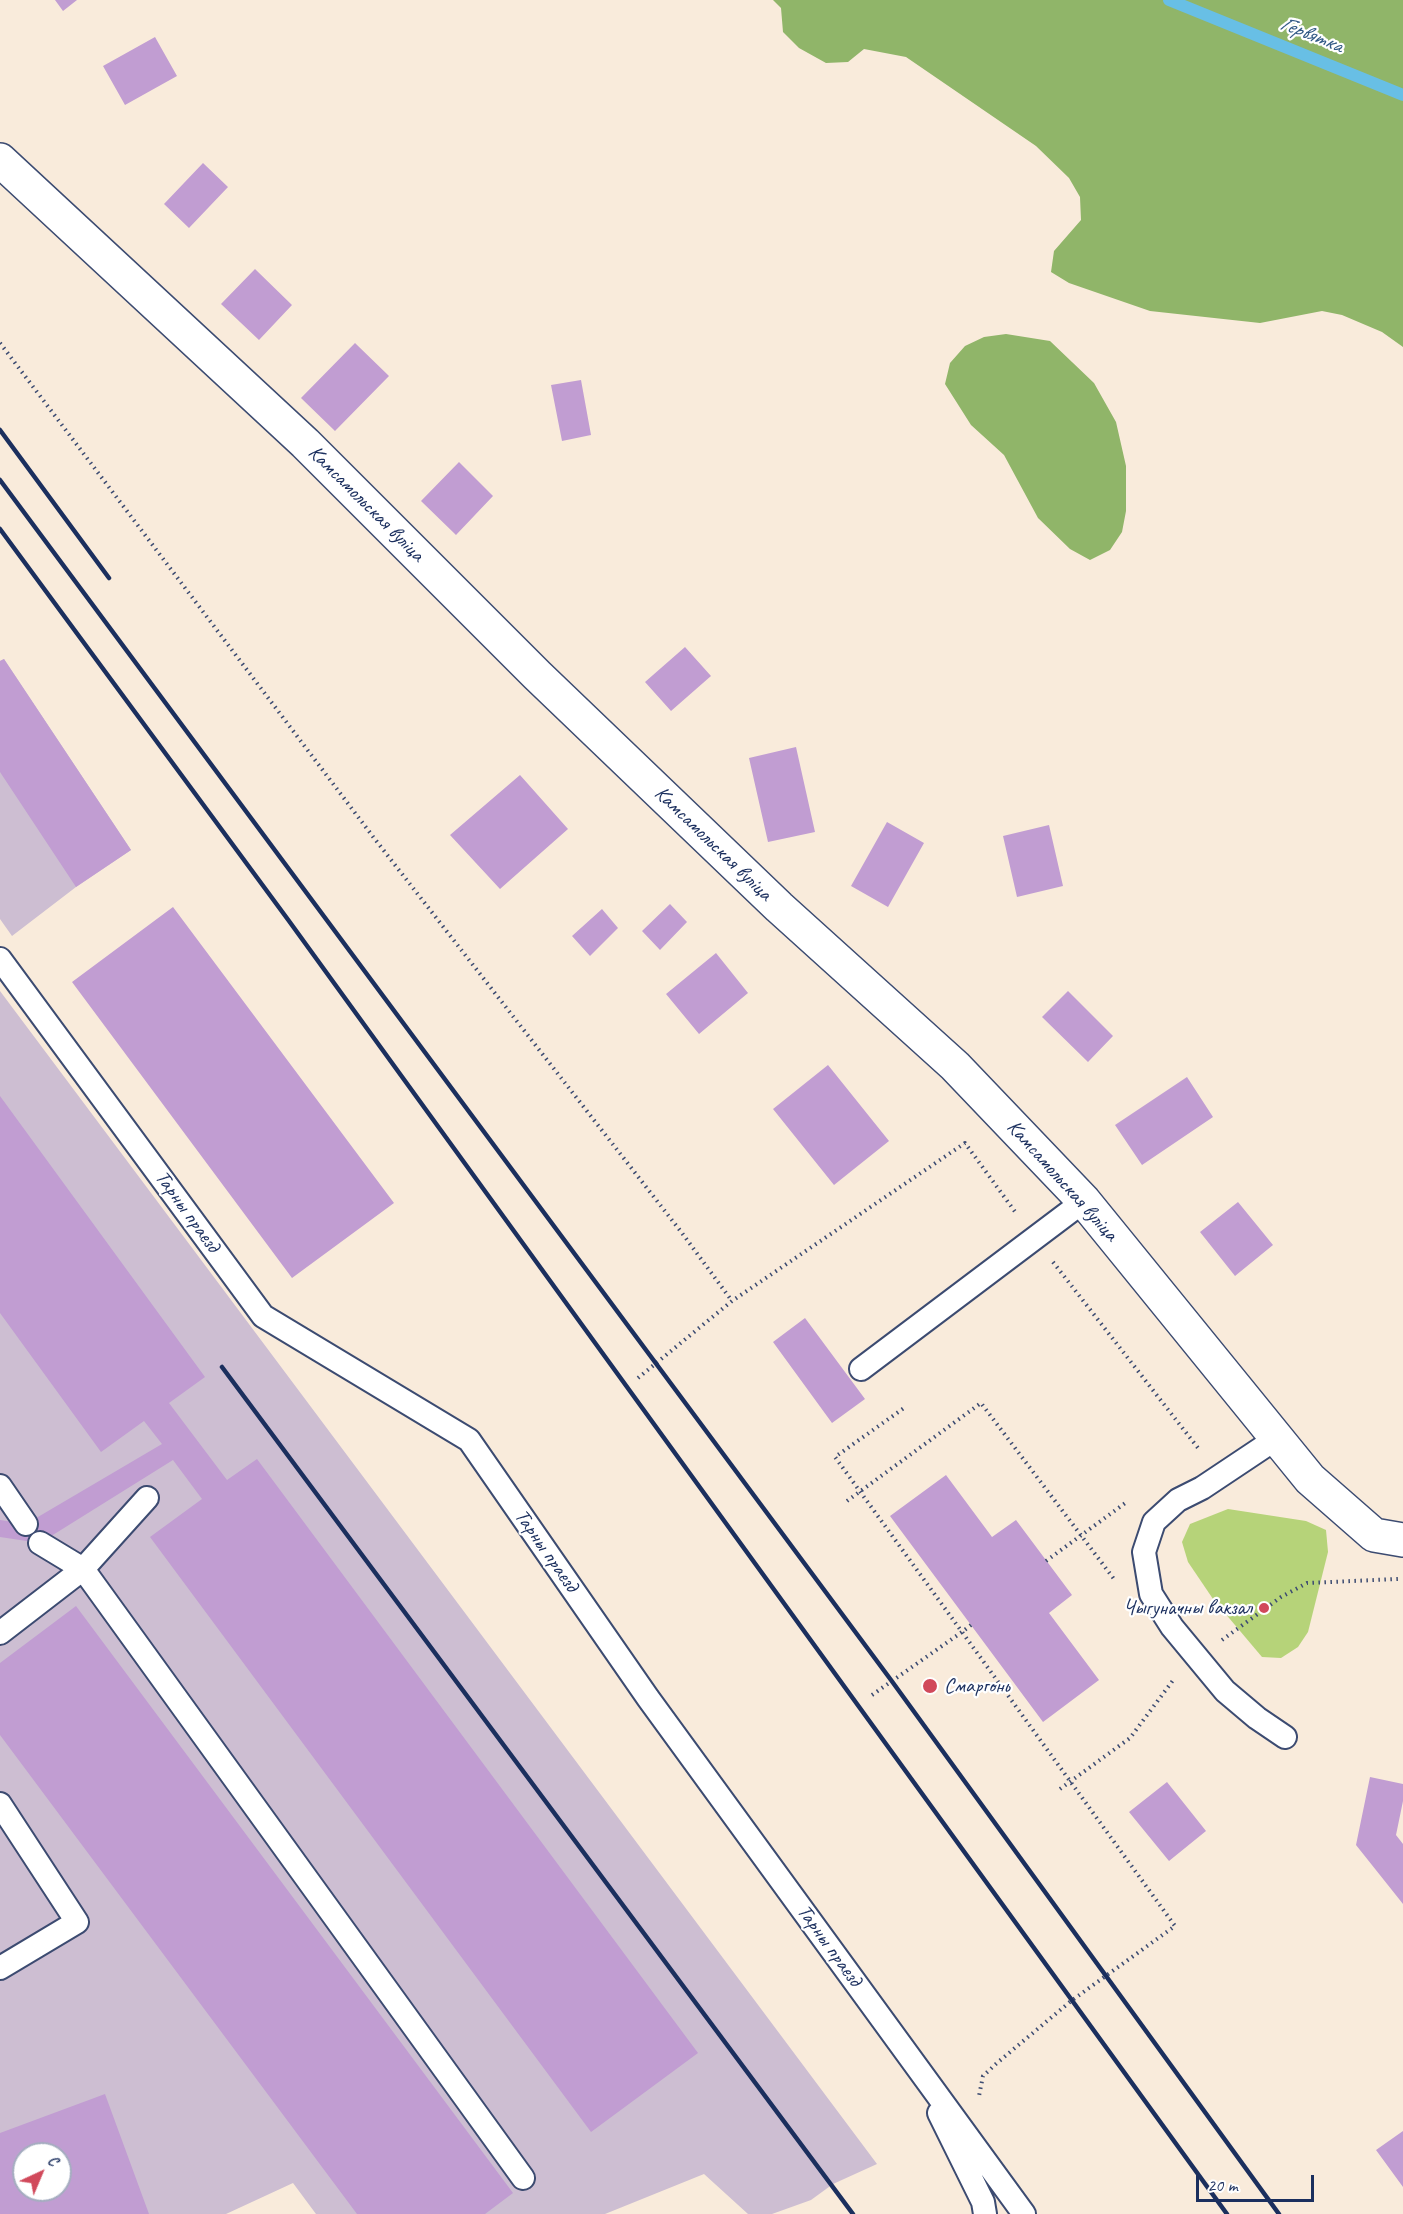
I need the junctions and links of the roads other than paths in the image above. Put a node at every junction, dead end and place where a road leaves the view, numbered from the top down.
1 (0, 160) edge
2 (0, 960) edge
3 (1084, 1201) junction
4 (861, 1369) dead end
5 (1277, 1438) junction
6 (0, 1486) edge
7 (147, 1498) dead end
8 (26, 1524) dead end
9 (1403, 1540) edge
10 (40, 1543) dead end
11 (83, 1569) junction
12 (0, 1633) edge
13 (1286, 1737) dead end
14 (0, 1803) edge
15 (0, 1968) edge
16 (918, 2068) junction
17 (523, 2178) dead end
18 (985, 2214) edge
19 (1024, 2214) edge

1 - 3 street, Камсамольская вуліца
2 - 16 lane, Тарны праезд
3 - 4 lane
3 - 5 street, Камсамольская вуліца
5 - 9 street, Камсамольская вуліца
5 - 13 lane
6 - 8 lane
7 - 11 lane
10 - 11 lane
11 - 12 lane
11 - 17 lane
14 - 15 lane
16 - 18 lane
16 - 19 lane, Тарны праезд

